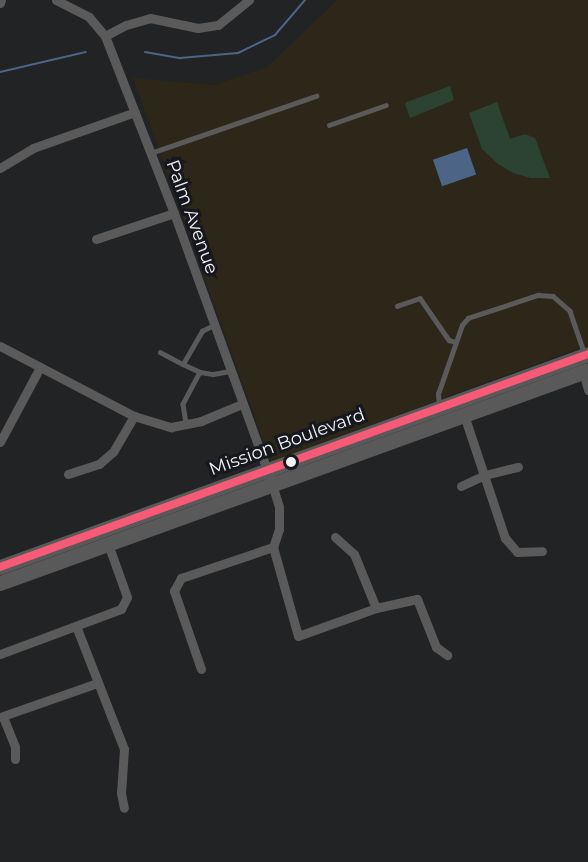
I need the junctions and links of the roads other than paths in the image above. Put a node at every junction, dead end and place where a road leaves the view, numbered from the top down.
1 (56, 0) edge
2 (242, 2) edge
3 (105, 36) junction
4 (316, 96) dead end
5 (386, 105) dead end
6 (135, 111) junction
7 (329, 125) dead end
8 (151, 153) junction
9 (0, 168) edge
10 (174, 213) junction
11 (96, 239) dead end
12 (397, 306) dead end
13 (213, 325) junction
14 (456, 342) junction
15 (0, 346) edge
16 (160, 352) dead end
17 (587, 354) edge
18 (183, 364) junction
19 (40, 367) junction
20 (230, 371) junction
21 (585, 371) edge
22 (200, 372) junction
23 (588, 390) edge
24 (242, 404) junction
25 (439, 408) junction
26 (464, 415) junction
27 (134, 416) junction
28 (186, 424) junction
29 (0, 442) edge
30 (518, 467) dead end
31 (68, 474) dead end
32 (485, 475) junction
33 (270, 476) junction
34 (461, 486) dead end
35 (335, 537) dead end
36 (108, 544) junction
37 (273, 548) junction
38 (542, 551) dead end
39 (0, 567) edge
40 (0, 583) edge
41 (376, 608) junction
42 (76, 626) junction
43 (0, 654) edge
44 (447, 655) dead end
45 (201, 669) dead end
46 (97, 683) junction
47 (2, 717) edge
48 (15, 759) dead end
49 (124, 808) dead end

1 - 3 street, Palm Avenue
2 - 3 street
3 - 6 street, Palm Avenue
4 - 8 lane
5 - 7 lane
6 - 8 street, Palm Avenue
6 - 9 street
8 - 10 street, Palm Avenue
10 - 11 street
10 - 13 street, Palm Avenue
12 - 14 lane
13 - 18 lane
13 - 20 street, Palm Avenue
14 - 17 lane
14 - 25 lane
15 - 19 street
16 - 18 lane
17 - 25 main road, Mission Boulevard
18 - 22 lane
19 - 27 street
19 - 29 street
20 - 22 lane
20 - 24 street, Palm Avenue
21 - 23 street
21 - 26 main road, Mission Boulevard
22 - 28 lane
24 - 28 street
24 - 33 street, Palm Avenue
25 - 33 main road, Mission Boulevard
26 - 32 street
26 - 33 main road, Mission Boulevard
27 - 28 street
27 - 31 street
30 - 32 street
32 - 34 street
32 - 38 street
33 - 36 main road, Mission Boulevard
33 - 37 street, Palm Avenue
33 - 39 main road, Mission Boulevard
35 - 41 street
36 - 40 main road, Mission Boulevard
36 - 42 street
37 - 41 street
37 - 45 street
41 - 44 street
42 - 43 street
42 - 46 street
46 - 47 street
46 - 49 street
47 - 48 street

